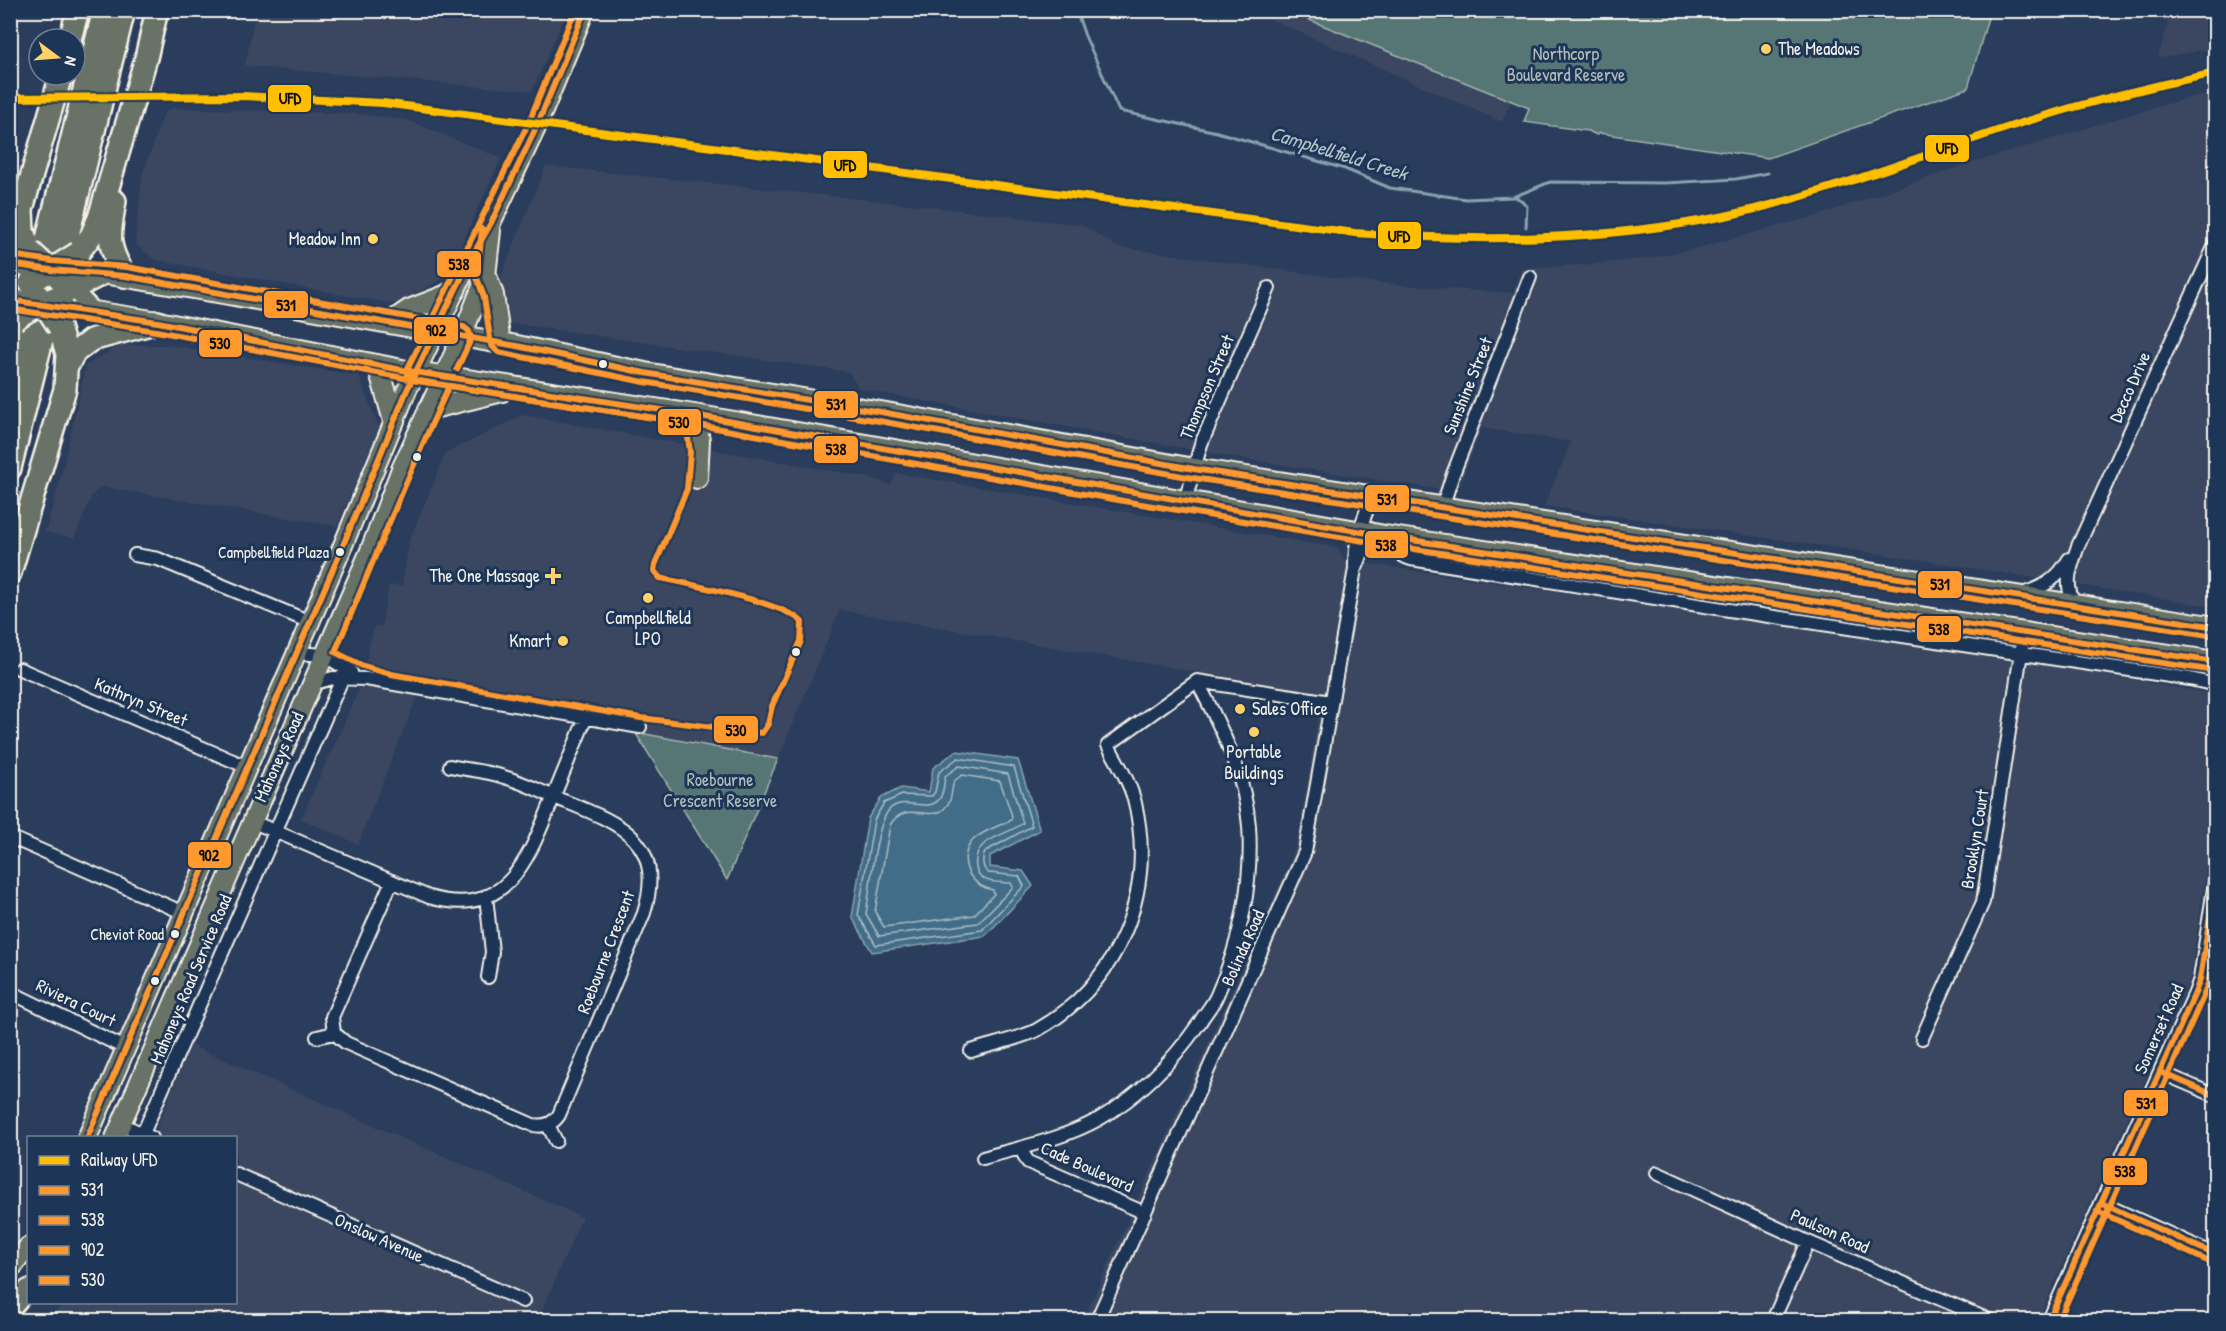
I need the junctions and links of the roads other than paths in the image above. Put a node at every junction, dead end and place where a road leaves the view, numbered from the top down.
1 (78, 10) edge
2 (104, 10) edge
3 (124, 10) edge
4 (157, 10) edge
5 (585, 10) edge
6 (73, 27) edge
7 (104, 50) junction
8 (57, 87) edge
9 (131, 112) junction
10 (491, 223) junction
11 (16, 227) edge
12 (2216, 243) edge
13 (51, 270) junction
14 (102, 274) joint
15 (125, 276) junction
16 (486, 276) junction
17 (1530, 278) dead end
18 (19, 279) edge
19 (72, 281) junction
20 (1269, 288) dead end
21 (455, 290) junction
22 (43, 304) junction
23 (90, 311) joint
24 (158, 322) junction
25 (10, 323) edge
26 (390, 323) junction
27 (435, 331) junction
28 (462, 336) junction
29 (500, 343) junction
30 (68, 365) junction
31 (378, 365) junction
32 (416, 372) junction
33 (444, 377) junction
34 (10, 387) edge
35 (516, 388) junction
36 (429, 409) junction
37 (693, 415) junction
38 (394, 421) junction
39 (380, 460) junction
40 (10, 468) edge
41 (401, 469) junction
42 (1194, 469) junction
43 (698, 478) dead end
44 (1372, 497) junction
45 (1185, 502) junction
46 (1442, 508) junction
47 (1363, 532) junction
48 (1389, 536) junction
49 (2078, 546) junction
50 (135, 555) dead end
51 (10, 573) edge
52 (1706, 585) junction
53 (2016, 596) junction
54 (2074, 605) junction
55 (1702, 606) junction
56 (310, 622) junction
57 (2216, 627) edge
58 (2024, 633) junction
59 (297, 653) junction
60 (2021, 653) junction
61 (324, 655) junction
62 (2216, 662) edge
63 (2216, 668) edge
64 (20, 669) dead end
65 (344, 674) junction
66 (2190, 679) junction
67 (1197, 681) junction
68 (311, 684) junction
69 (2216, 684) edge
70 (1331, 702) junction
71 (586, 717) junction
72 (640, 728) dead end
73 (450, 766) dead end
74 (247, 767) junction
75 (554, 797) junction
76 (251, 821) junction
77 (276, 831) junction
78 (10, 837) edge
79 (2216, 875) edge
80 (392, 881) junction
81 (486, 896) junction
82 (184, 913) junction
83 (488, 977) dead end
84 (10, 992) edge
85 (334, 1033) junction
86 (317, 1037) dead end
87 (1922, 1038) dead end
88 (125, 1048) junction
89 (971, 1051) dead end
90 (2160, 1072) junction
91 (2216, 1096) edge
92 (97, 1114) junction
93 (548, 1125) junction
94 (118, 1131) edge
95 (87, 1136) edge
96 (145, 1136) edge
97 (555, 1141) dead end
98 (1020, 1148) junction
99 (983, 1158) dead end
100 (1657, 1173) dead end
101 (237, 1174) edge
102 (2101, 1203) junction
103 (1145, 1213) junction
104 (1808, 1242) junction
105 (27, 1248) edge
106 (2216, 1255) edge
107 (10, 1270) edge
108 (27, 1289) edge
109 (523, 1301) dead end
110 (10, 1310) edge
111 (1098, 1320) edge
112 (1773, 1320) edge
113 (1989, 1320) edge
114 (2049, 1320) edge

1 - 6 highway
2 - 7 highway
3 - 7 highway
4 - 9 highway
5 - 10 main road, Mahoneys Road
7 - 34 highway
7 - 40 highway
8 - 11 highway
9 - 15 highway
9 - 19 highway
10 - 16 main road, Mahoneys Road
10 - 21 main road, Mahoneys Road
11 - 18 highway
12 - 49 street, Decco Drive
13 - 18 highway, bridge
13 - 19 highway, bridge
13 - 19 highway, bridge
14 - 15 highway
14 - 19 highway
15 - 26 highway
16 - 28 main road, Mahoneys Road
16 - 29 highway
17 - 46 street, Sunshine Street
18 - 22 highway, bridge
19 - 22 highway, bridge
19 - 23 highway
19 - 30 highway
20 - 42 street, Thompson Street
21 - 26 highway
21 - 27 main road, Mahoneys Road
22 - 25 highway, bridge
23 - 24 highway
24 - 30 highway
24 - 31 highway
26 - 27 highway
27 - 28 highway
27 - 32 main road, Mahoneys Road
28 - 29 highway
28 - 33 main road, Mahoneys Road
29 - 42 highway
30 - 51 highway
31 - 32 highway
31 - 38 highway
32 - 33 highway
32 - 38 main road, Mahoneys Road
33 - 35 highway
33 - 36 main road, Mahoneys Road
35 - 36 highway
35 - 37 highway
36 - 41 main road, Mahoneys Road
37 - 43 highway
37 - 45 highway
38 - 39 main road, Mahoneys Road
39 - 41 main road
39 - 56 main road, Mahoneys Road
41 - 61 main road, Mahoneys Road
42 - 44 highway
42 - 45 street, Thompson Street
44 - 46 highway
44 - 47 street, Bolinda Road
45 - 47 highway
46 - 53 highway
47 - 48 highway
47 - 70 street, Bolinda Road
48 - 52 highway
48 - 55 street
49 - 53 street, Decco Drive
49 - 54 street, Decco Drive
50 - 56 street
52 - 55 street
52 - 58 highway
53 - 54 highway
54 - 57 highway
55 - 60 street
56 - 59 main road, Mahoneys Road
58 - 60 street, Brooklyn Court
58 - 62 highway
59 - 61 street
59 - 74 main road, Mahoneys Road
60 - 66 street
60 - 87 street, Brooklyn Court
61 - 65 street
61 - 68 main road, Mahoneys Road
63 - 66 street
64 - 74 street, Kathryn Street
65 - 68 street
65 - 71 street
65 - 77 street, Mahoneys Road Service Road
66 - 69 street
67 - 70 street
67 - 89 street
67 - 98 street, Cade Boulevard
68 - 76 main road, Mahoneys Road
70 - 103 street, Bolinda Road
71 - 72 street
71 - 75 street
73 - 75 street, Roebourne Crescent
74 - 82 main road, Mahoneys Road
75 - 81 street
75 - 93 street, Roebourne Crescent
76 - 77 street
76 - 94 main road, Mahoneys Road
77 - 80 street
77 - 96 street, Mahoneys Road Service Road
78 - 82 street
79 - 90 street, Somerset Road
80 - 81 street
80 - 85 street
81 - 83 street
82 - 88 main road, Mahoneys Road
84 - 88 street, Riviera Court
85 - 86 street
85 - 93 street
88 - 92 main road, Mahoneys Road
90 - 91 street
90 - 102 street, Somerset Road
92 - 94 main road
92 - 95 main road, Mahoneys Road
93 - 97 street
94 - 96 street
98 - 99 street, Cade Boulevard
98 - 103 street, Cade Boulevard
100 - 104 street, Paulson Road
101 - 109 street, Onslow Avenue
102 - 106 street
102 - 114 street, Somerset Road
103 - 111 street, Bolinda Road
104 - 112 street
104 - 113 street, Paulson Road
105 - 107 main road
108 - 110 main road

